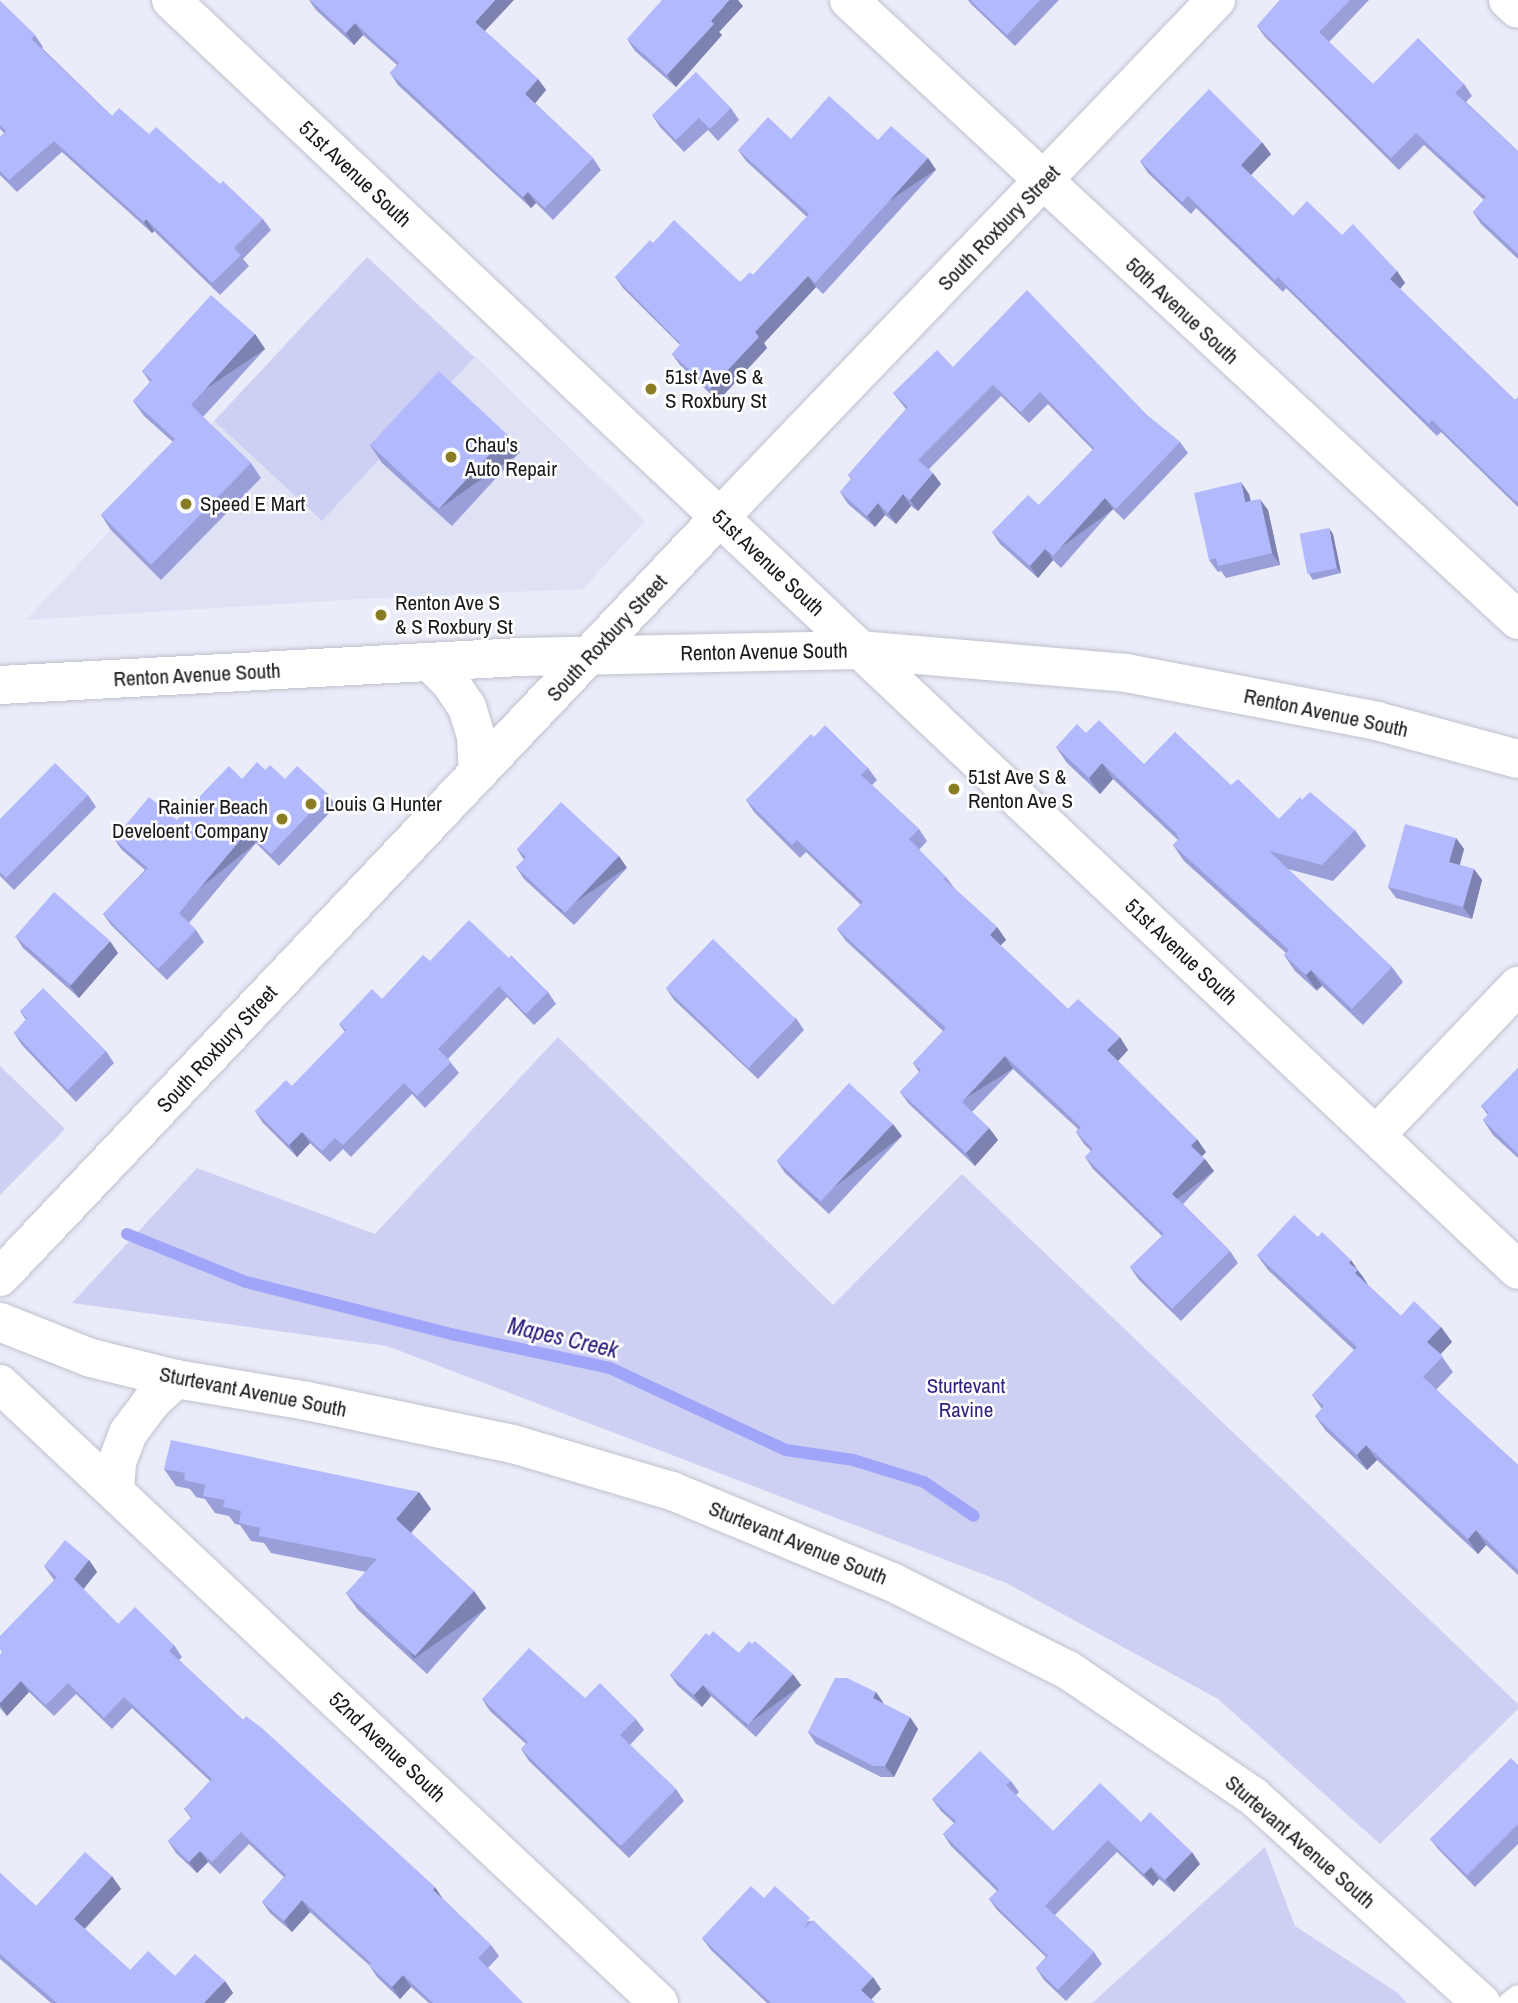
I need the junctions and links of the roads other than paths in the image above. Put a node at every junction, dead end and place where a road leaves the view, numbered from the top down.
1 (171, 0) edge
2 (849, 0) edge
3 (1216, 0) edge
4 (1508, 0) edge
5 (1518, 9) edge
6 (1043, 183) junction
7 (719, 518) junction
8 (1518, 620) edge
9 (859, 650) junction
10 (589, 656) junction
11 (430, 663) junction
12 (0, 685) edge
13 (1518, 759) edge
14 (478, 773) junction
15 (1518, 986) edge
16 (1376, 1135) junction
17 (1518, 1270) edge
18 (0, 1278) edge
19 (0, 1322) edge
20 (176, 1379) junction
21 (0, 1384) edge
22 (115, 1491) junction
23 (1518, 1996) edge
24 (659, 2003) edge
25 (1481, 2003) edge
26 (1508, 2003) edge

1 - 7 street, 51st Avenue South
2 - 6 street, 50th Avenue South
3 - 6 street, South Roxbury Street
4 - 5 street
6 - 7 street, South Roxbury Street
6 - 8 street, 50th Avenue South
7 - 9 street, 51st Avenue South
7 - 10 street, South Roxbury Street
9 - 10 street, Renton Avenue South
9 - 13 street, Renton Avenue South
9 - 16 street, 51st Avenue South
10 - 11 street, Renton Avenue South
10 - 14 street, South Roxbury Street
11 - 12 street, Renton Avenue South
11 - 14 street
14 - 18 street, South Roxbury Street
15 - 16 street
16 - 17 street, 51st Avenue South
19 - 20 street, Sturtevant Avenue South
20 - 22 street
20 - 25 street, Sturtevant Avenue South
21 - 22 street, 52nd Avenue South
22 - 24 street, 52nd Avenue South
23 - 26 lane

